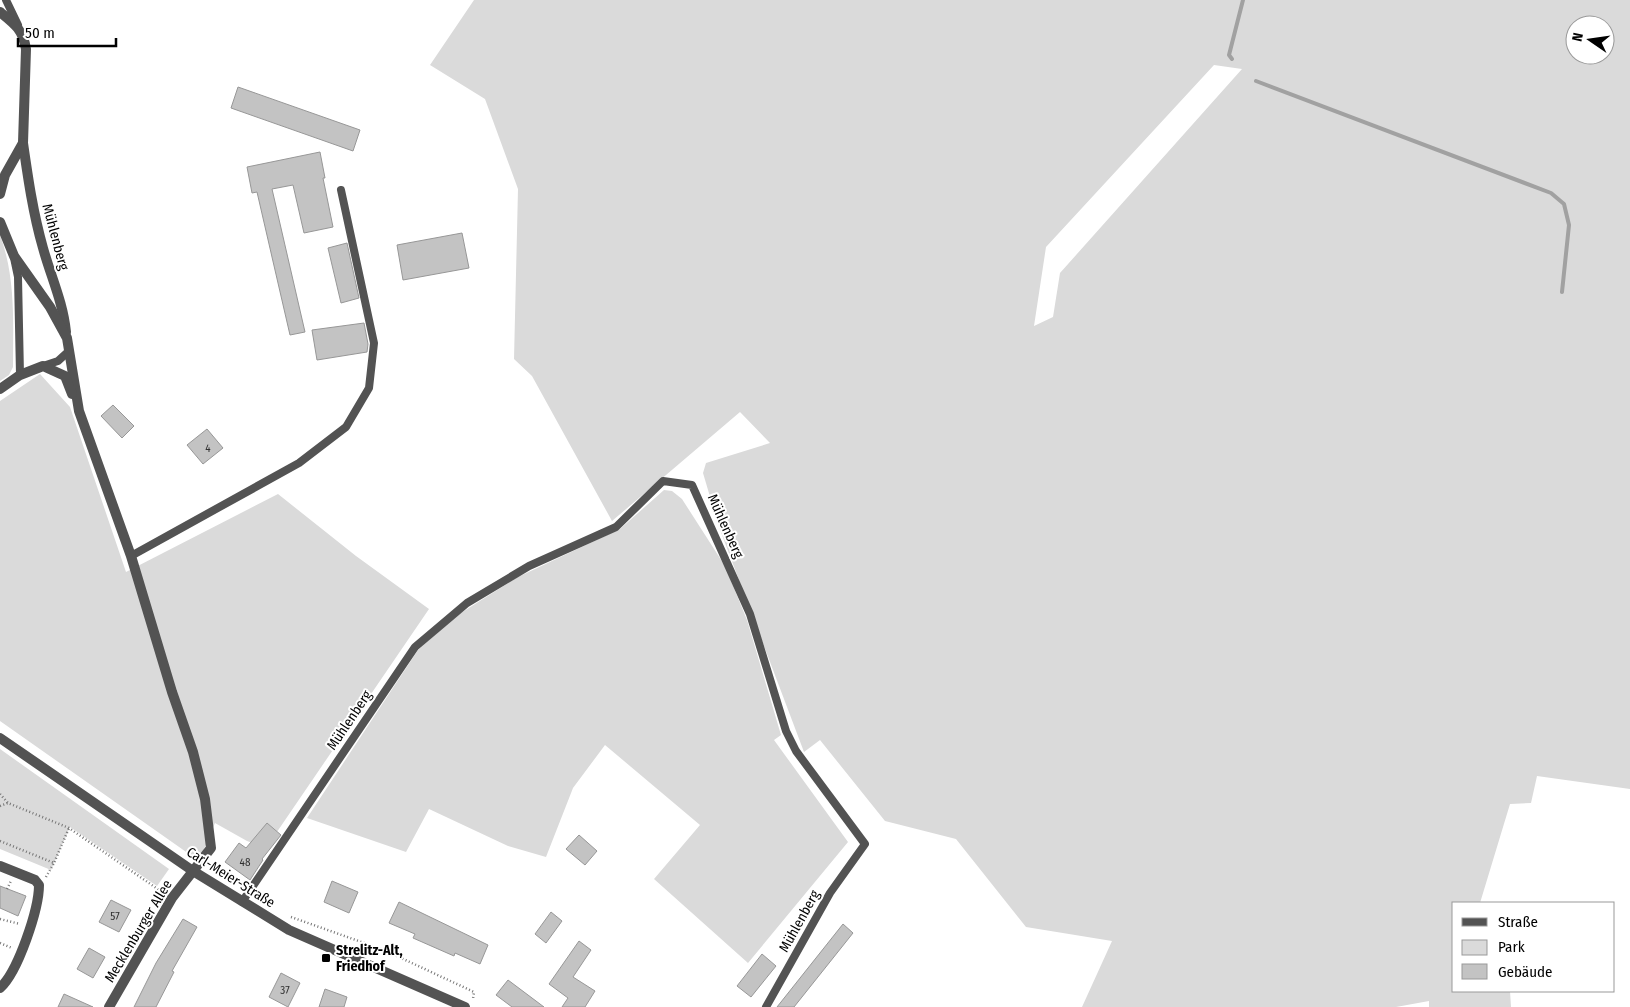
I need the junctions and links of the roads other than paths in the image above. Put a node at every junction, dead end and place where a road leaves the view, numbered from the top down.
1 (6, 0) edge
2 (0, 12) edge
3 (19, 27) junction
4 (24, 143) junction
5 (341, 190) dead end
6 (0, 194) edge
7 (0, 222) edge
8 (14, 256) junction
9 (67, 338) junction
10 (69, 351) junction
11 (43, 366) junction
12 (20, 375) junction
13 (0, 389) edge
14 (79, 411) junction
15 (131, 556) junction
16 (0, 738) edge
17 (0, 866) edge
18 (193, 871) junction
19 (242, 902) junction
20 (0, 988) edge
21 (110, 1007) edge
22 (465, 1007) edge
23 (766, 1007) edge

1 - 3 lane
2 - 3 street
3 - 4 street, Mühlenberg
4 - 6 street, Mühlenberg
4 - 9 street, Mühlenberg
5 - 15 lane
7 - 8 street, Mühlenberg
8 - 9 street, Mühlenberg
8 - 12 lane
9 - 10 street, Mühlenberg
10 - 11 lane
10 - 14 street, Mühlenberg
11 - 12 street
11 - 14 street, Mühlenberg
12 - 13 street
14 - 15 street, Mühlenberg
15 - 18 street, Mühlenberg
16 - 18 street, Carl-Meier-Straße
17 - 20 street
18 - 19 street, Carl-Meier-Straße
18 - 21 street, Mecklenburger Allee
19 - 22 street, Carl-Meier-Straße
19 - 23 lane, Mühlenberg

